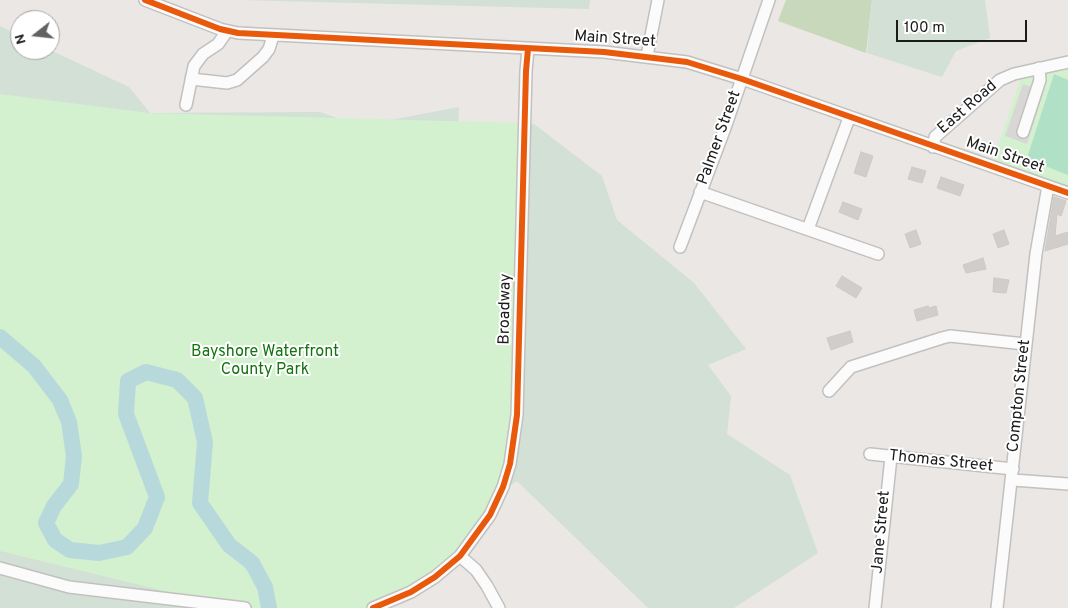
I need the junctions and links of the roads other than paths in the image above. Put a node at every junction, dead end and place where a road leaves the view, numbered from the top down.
1 (145, 0) edge
2 (658, 0) edge
3 (769, 0) edge
4 (227, 31) junction
5 (273, 36) junction
6 (528, 48) junction
7 (647, 56) junction
8 (1068, 62) edge
9 (1039, 68) junction
10 (191, 79) junction
11 (742, 79) junction
12 (186, 105) dead end
13 (849, 118) junction
14 (1023, 132) dead end
15 (933, 147) junction
16 (1048, 186) junction
17 (700, 192) junction
18 (1068, 193) edge
19 (808, 229) junction
20 (680, 247) dead end
21 (878, 254) dead end
22 (1025, 344) junction
23 (829, 391) dead end
24 (870, 454) dead end
25 (891, 457) junction
26 (1013, 475) junction
27 (1068, 484) edge
28 (460, 556) junction
29 (0, 568) edge
30 (245, 608) edge
31 (373, 608) edge
32 (499, 608) edge
33 (875, 608) edge
34 (997, 608) edge

1 - 4 street, Main Street
2 - 7 street
3 - 11 street, Palmer Street
4 - 5 street, Main Street
4 - 10 street
5 - 6 street, Main Street
5 - 10 street
6 - 7 street, Main Street
6 - 28 street, Broadway
7 - 11 street, Main Street
8 - 9 street, East Road
9 - 14 street
9 - 15 street, East Road
10 - 12 street
11 - 13 street, Main Street
11 - 17 street, Palmer Street
13 - 15 street, Main Street
13 - 19 street
15 - 16 street, Main Street
16 - 18 street, Main Street
16 - 22 street, Compton Street
17 - 19 street
17 - 20 street, Palmer Street
19 - 21 street
22 - 23 street
22 - 26 street, Compton Street
24 - 25 street, Thomas Street
25 - 26 street, Thomas Street
25 - 33 street, Jane Street
26 - 27 street, Thomas Street
26 - 34 street, Compton Street
28 - 31 street, Broadway
28 - 32 street
29 - 30 street

